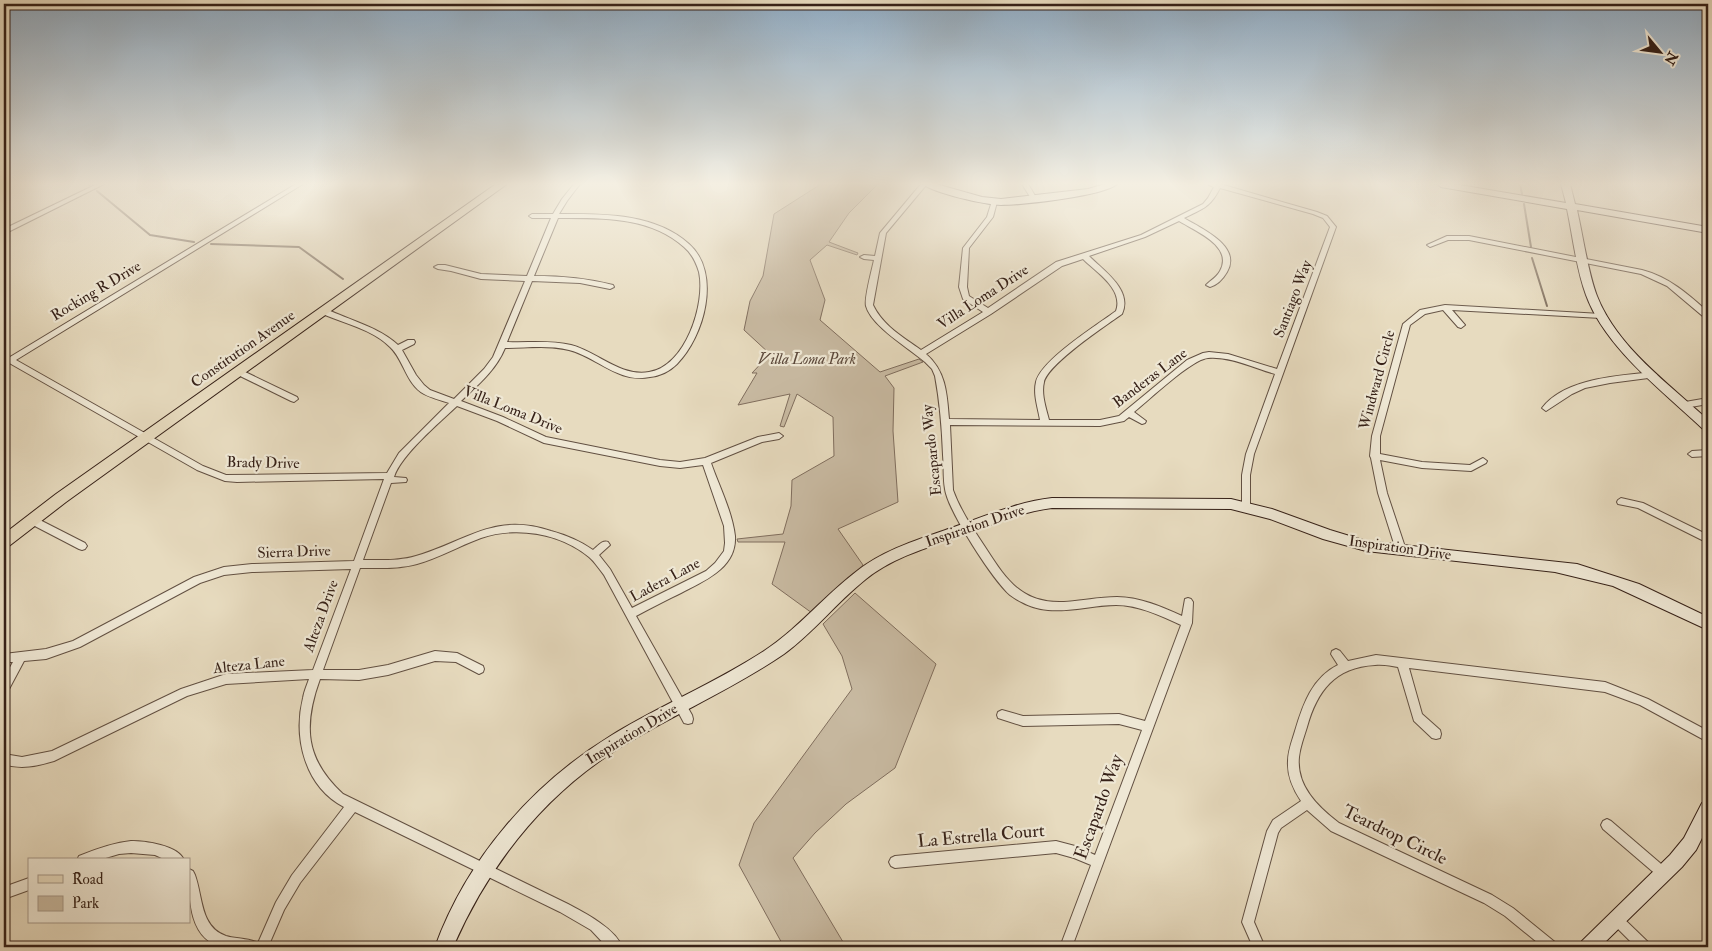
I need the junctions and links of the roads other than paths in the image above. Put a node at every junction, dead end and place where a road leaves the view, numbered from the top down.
1 (225, 228) edge
2 (439, 228) edge
3 (550, 228) edge
4 (660, 228) edge
5 (886, 228) edge
6 (981, 228) edge
7 (1158, 228) edge
8 (1196, 228) edge
9 (1332, 228) edge
10 (1576, 228) edge
11 (1231, 243) dead end
12 (1221, 245) junction
13 (1430, 245) dead end
14 (1066, 251) dead end
15 (1082, 255) junction
16 (864, 257) dead end
17 (877, 258) junction
18 (1073, 258) junction
19 (1583, 260) junction
20 (438, 267) dead end
21 (531, 279) junction
22 (1210, 285) dead end
23 (610, 287) dead end
24 (1445, 307) junction
25 (323, 311) junction
26 (988, 312) junction
27 (1601, 316) junction
28 (1708, 316) edge
29 (1461, 325) dead end
30 (411, 342) dead end
31 (503, 345) junction
32 (397, 349) junction
33 (920, 354) junction
34 (7, 358) edge
35 (239, 372) junction
36 (1032, 373) dead end
37 (1280, 373) junction
38 (1041, 375) junction
39 (1653, 375) junction
40 (294, 399) dead end
41 (1708, 401) edge
42 (456, 402) junction
43 (1685, 405) junction
44 (1546, 408) dead end
45 (1130, 413) junction
46 (1142, 421) dead end
47 (945, 422) junction
48 (1045, 422) junction
49 (1708, 427) edge
50 (779, 436) dead end
51 (146, 437) junction
52 (1708, 453) edge
53 (1692, 454) dead end
54 (1374, 456) junction
55 (1483, 461) dead end
56 (706, 462) junction
57 (389, 478) junction
58 (403, 480) dead end
59 (1621, 502) dead end
60 (1246, 507) junction
61 (32, 520) junction
62 (968, 528) junction
63 (1708, 539) edge
64 (4, 542) edge
65 (605, 545) dead end
66 (82, 546) dead end
67 (1401, 550) junction
68 (593, 555) junction
69 (357, 566) junction
70 (1188, 602) dead end
71 (630, 614) junction
72 (1187, 622) junction
73 (1708, 624) edge
74 (1336, 654) dead end
75 (4, 658) edge
76 (20, 658) junction
77 (1402, 662) junction
78 (1345, 666) junction
79 (479, 669) dead end
80 (317, 674) junction
81 (4, 688) edge
82 (682, 705) junction
83 (1002, 715) dead end
84 (688, 719) dead end
85 (1148, 727) junction
86 (1436, 734) dead end
87 (1708, 737) edge
88 (4, 759) edge
89 (1308, 803) junction
90 (352, 806) junction
91 (1708, 809) edge
92 (1607, 825) dead end
93 (88, 858) edge
94 (174, 858) edge
95 (895, 862) dead end
96 (1097, 862) junction
97 (484, 870) junction
98 (1663, 873) junction
99 (190, 878) edge
100 (28, 884) edge
101 (4, 893) edge
102 (1616, 919) junction
103 (1258, 945) dead end
104 (252, 947) edge
105 (262, 947) edge
106 (444, 947) edge
107 (616, 947) edge
108 (1066, 947) edge
109 (1552, 947) edge
110 (1588, 947) edge
111 (1646, 947) edge

1 - 34 street, Rocking R Drive
2 - 25 main road, Constitution Avenue
3 - 21 street, Alteza Drive
4 - 31 street
5 - 17 street, Escapardo Way
6 - 26 street
7 - 15 street, Villa Loma Drive
8 - 12 street
9 - 37 street, Santiago Way
10 - 19 street
11 - 12 street
12 - 22 street
13 - 19 street
14 - 18 street
15 - 18 street, Villa Loma Drive
15 - 38 street
16 - 17 street
17 - 33 street, Escapardo Way
18 - 26 street, Villa Loma Drive
19 - 27 street
19 - 28 street
20 - 21 street
21 - 23 street
21 - 31 street, Alteza Drive
24 - 27 street, Windward Circle
24 - 29 street
24 - 54 street, Windward Circle
25 - 32 street, Villa Loma Drive
25 - 35 main road, Constitution Avenue
26 - 33 street, Villa Loma Drive
27 - 39 street
30 - 32 street
31 - 42 street, Alteza Drive
32 - 42 street, Villa Loma Drive
33 - 47 street, Escapardo Way
34 - 51 street
35 - 40 street
35 - 51 main road, Constitution Avenue
36 - 38 street
37 - 45 street, Banderas Lane
37 - 60 street, Santiago Way
38 - 48 street
39 - 43 street
39 - 44 street
41 - 43 street
42 - 56 street, Villa Loma Drive
42 - 57 street, Alteza Drive
43 - 49 street
45 - 46 street
45 - 48 street, Banderas Lane
47 - 48 street, Banderas Lane
47 - 62 street, Escapardo Way
50 - 56 street, Villa Loma Drive
51 - 57 street, Brady Drive
51 - 61 main road, Constitution Avenue
52 - 53 street
54 - 55 street
54 - 67 street, Windward Circle
56 - 71 street, Ladera Lane
57 - 58 street, Brady Drive
57 - 69 street, Alteza Drive
59 - 63 street
60 - 62 street, Inspiration Drive
60 - 67 street, Inspiration Drive
61 - 64 main road, Constitution Avenue
61 - 66 street
62 - 72 street, Escapardo Way
62 - 82 street, Inspiration Drive
65 - 68 street
67 - 73 street, Inspiration Drive
68 - 69 street, Sierra Drive
68 - 71 street, Sierra Drive
69 - 76 street, Sierra Drive
69 - 80 street, Alteza Drive
70 - 72 street, Escapardo Way
71 - 82 street, Sierra Drive
72 - 85 street, Escapardo Way
74 - 78 street
75 - 76 street, Sierra Drive
76 - 81 street
77 - 78 street, Teardrop Circle
77 - 86 street
77 - 87 street, Teardrop Circle
78 - 89 street, Teardrop Circle
79 - 80 street, Alteza Lane
80 - 88 street, Alteza Lane
80 - 90 street, Alteza Drive
82 - 84 street, Sierra Drive
82 - 97 street, Inspiration Drive
83 - 85 street
85 - 96 street, Escapardo Way
89 - 103 street
89 - 109 street, Teardrop Circle
90 - 97 street, Alteza Drive
90 - 105 street
91 - 98 street
92 - 98 street
93 - 94 street
95 - 96 street, La Estrella Court
96 - 108 street, Escapardo Way
97 - 106 street, Inspiration Drive
97 - 107 street, Alteza Drive
98 - 102 street
99 - 104 street
100 - 101 street
102 - 110 street
102 - 111 street

